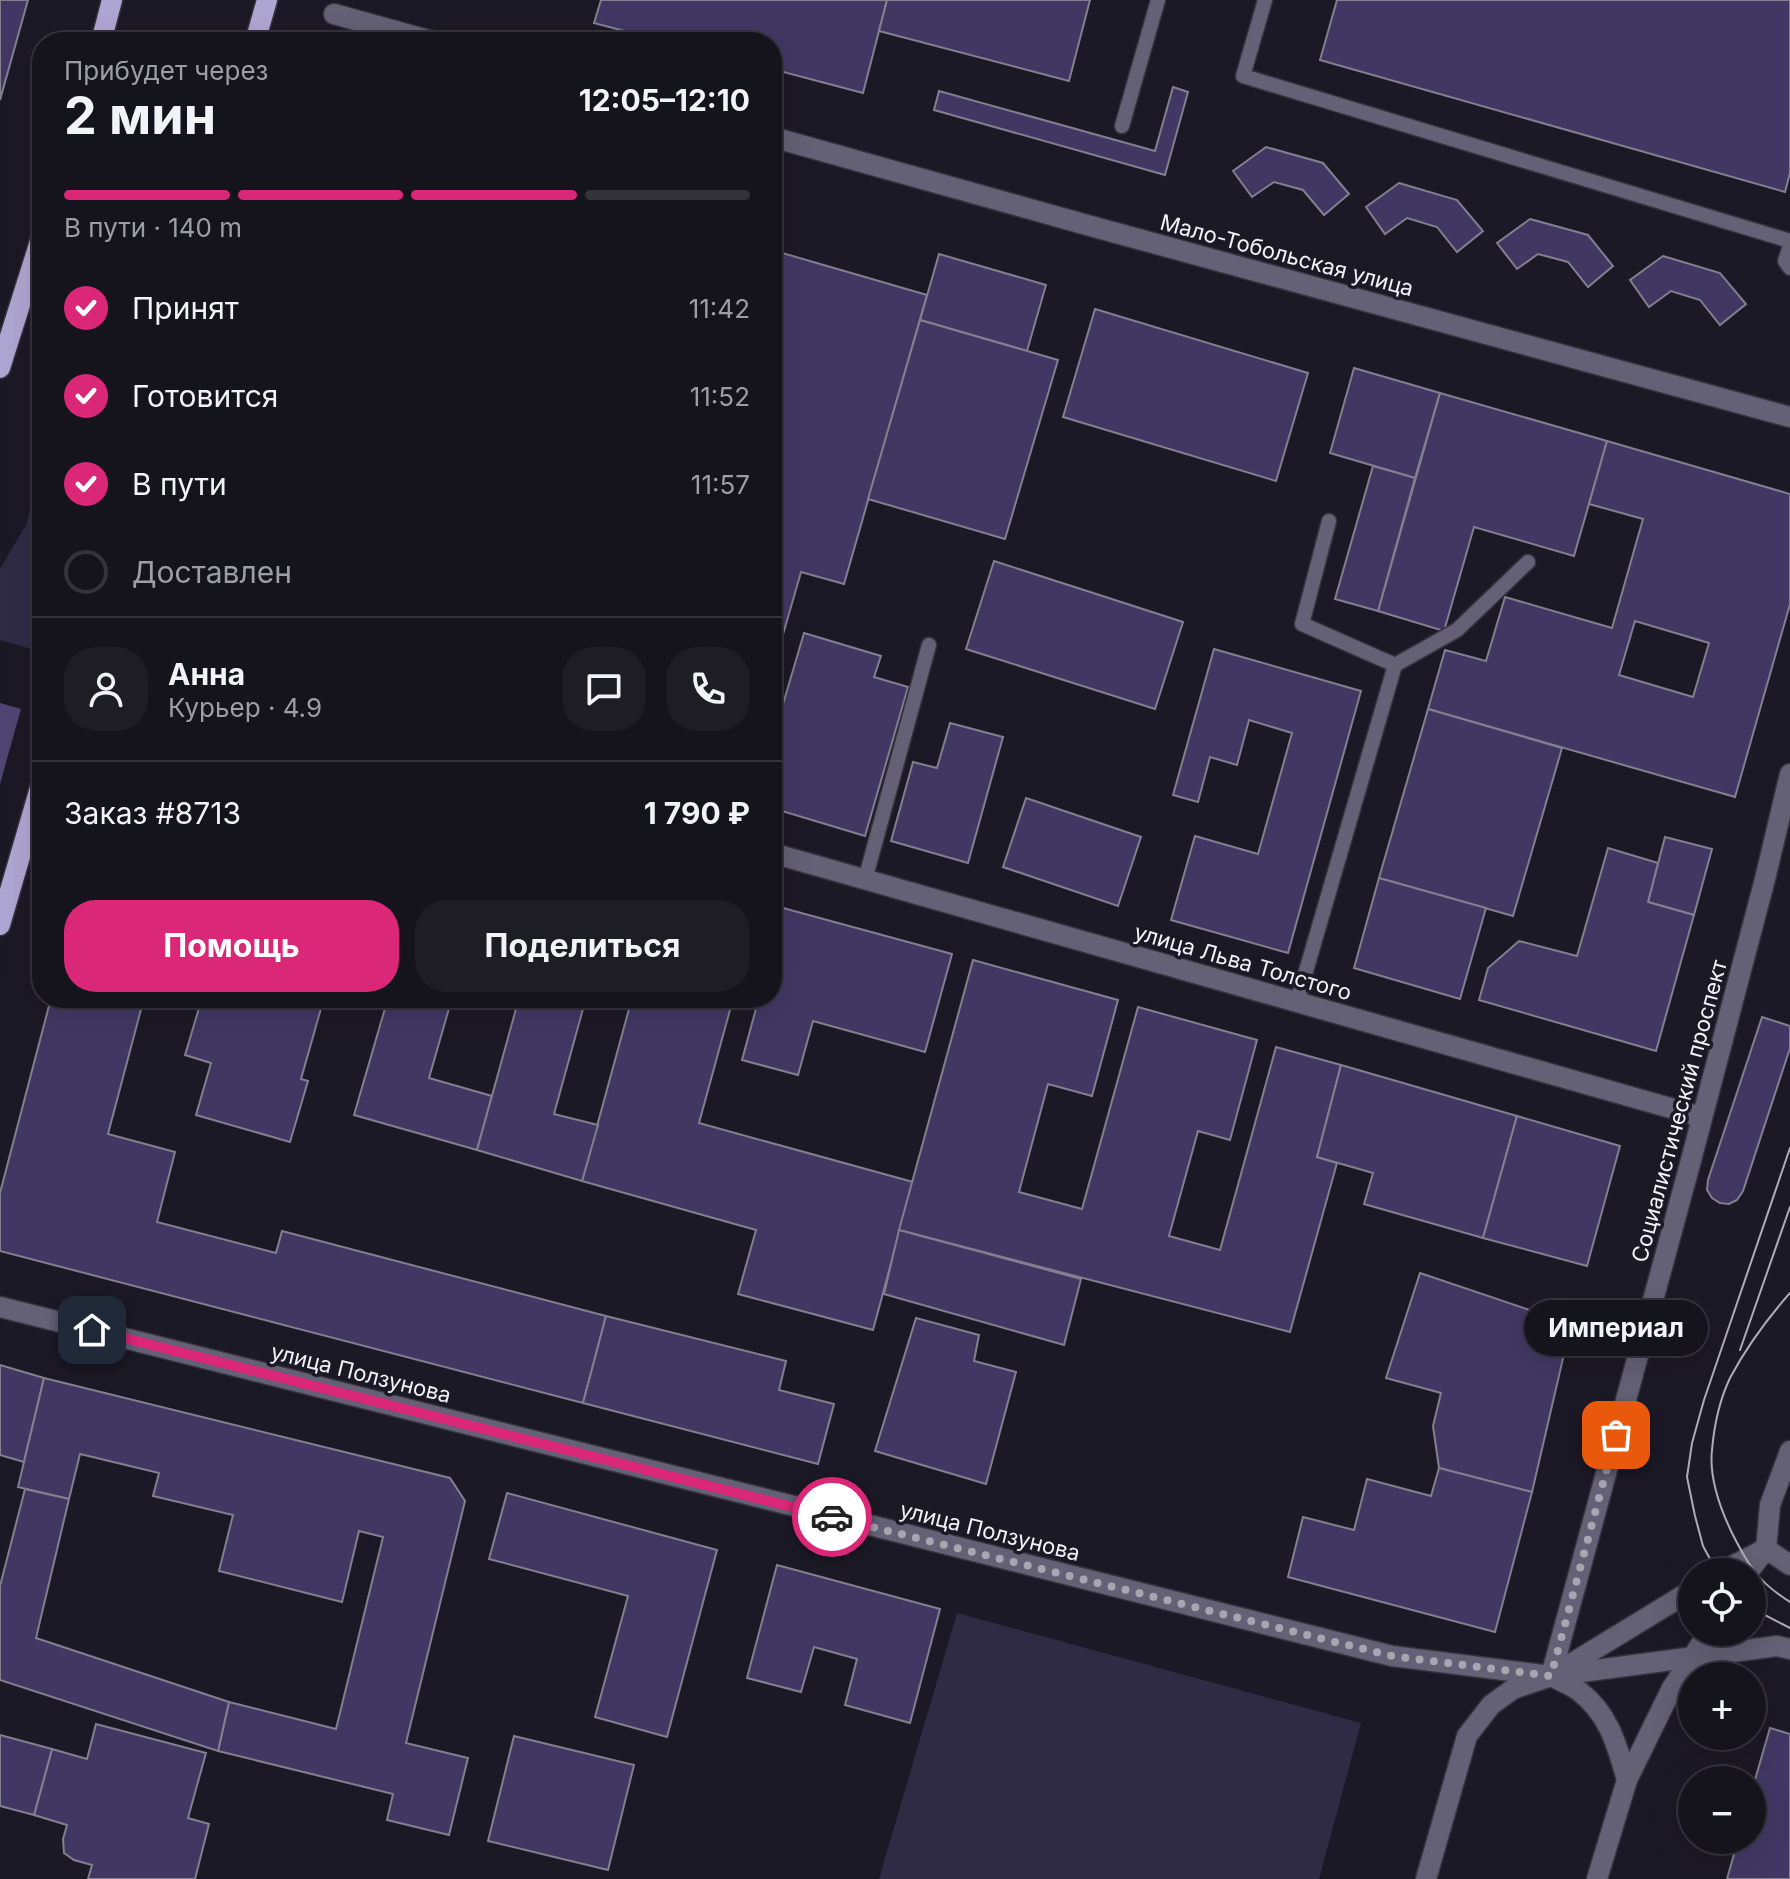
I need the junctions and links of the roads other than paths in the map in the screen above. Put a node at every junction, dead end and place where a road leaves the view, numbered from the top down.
1 (112, 0) edge
2 (267, 0) edge
3 (1158, 0) edge
4 (1265, 0) edge
5 (334, 14) dead end
6 (104, 32) edge
7 (258, 32) edge
8 (399, 32) edge
9 (1122, 126) dead end
10 (782, 140) edge
11 (1790, 243) edge
12 (32, 267) edge
13 (1790, 268) edge
14 (0, 368) edge
15 (1790, 417) edge
16 (1329, 521) dead end
17 (1528, 562) dead end
18 (929, 645) dead end
19 (1395, 665) junction
20 (1790, 774) edge
21 (32, 815) edge
22 (782, 856) edge
23 (865, 880) junction
24 (0, 925) edge
25 (1297, 1002) junction
26 (1702, 1117) junction
27 (0, 1307) edge
28 (1790, 1451) edge
29 (1766, 1549) junction
30 (1748, 1558) edge
31 (1759, 1558) edge
32 (1790, 1565) edge
33 (1678, 1599) edge
34 (1700, 1646) edge
35 (1790, 1649) edge
36 (1693, 1658) junction
37 (1551, 1676) junction
38 (1627, 1780) junction
39 (1426, 1879) edge
40 (1597, 1879) edge

1 - 6 main road
2 - 7 main road
3 - 9 lane
4 - 11 lane
5 - 8 street
10 - 15 street, Мало-Тобольская улица
11 - 13 lane
12 - 14 main road
16 - 19 lane
17 - 19 lane
18 - 23 lane
19 - 25 lane
20 - 26 street, Социалистический проспект
21 - 24 main road
22 - 23 street, улица Льва Толстого
23 - 25 street, улица Льва Толстого
25 - 26 street, улица Льва Толстого
26 - 37 street, Социалистический проспект
27 - 37 street, улица Ползунова
28 - 29 street
29 - 30 street
29 - 31 street
29 - 32 street
33 - 37 street
34 - 36 street
35 - 36 street, улица Ползунова
36 - 37 street, улица Ползунова
36 - 38 street
37 - 38 street
37 - 39 street
38 - 40 street

